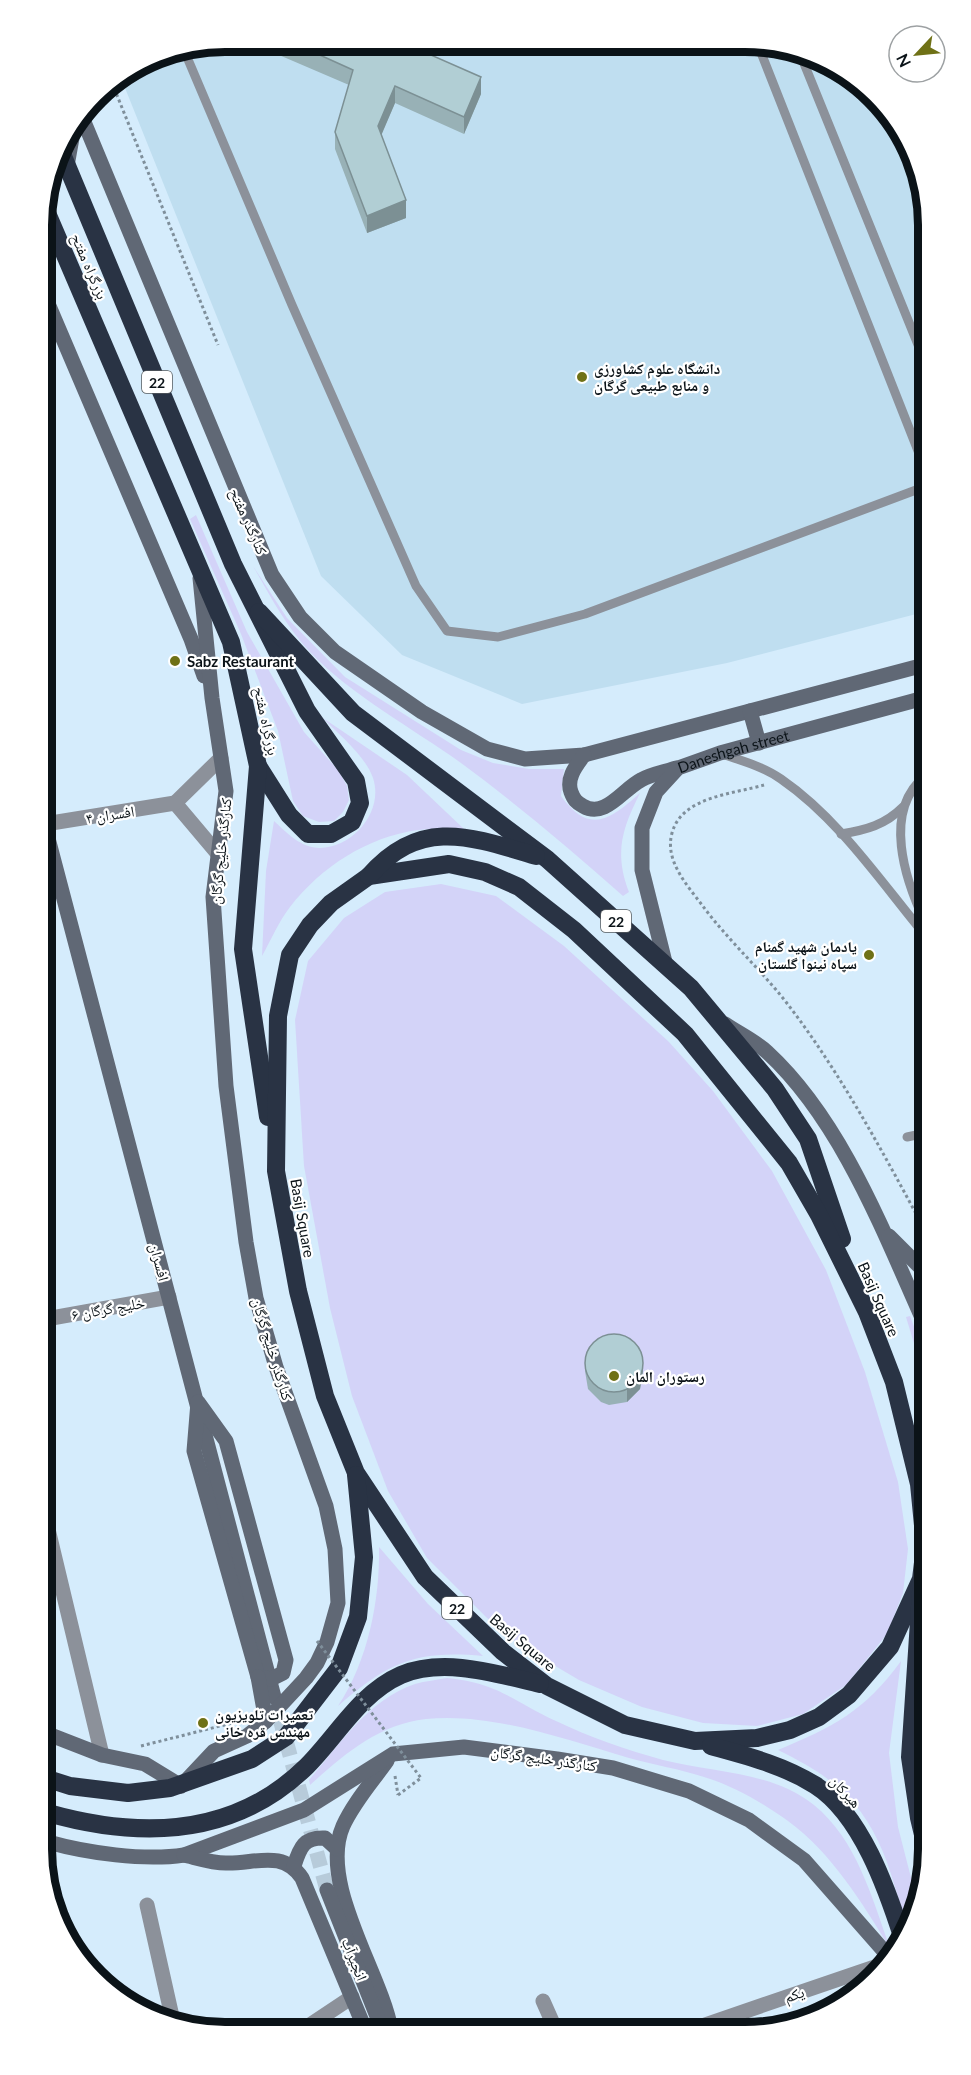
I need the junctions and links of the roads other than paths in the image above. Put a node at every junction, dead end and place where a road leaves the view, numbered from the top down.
1 (761, 54) edge
2 (187, 57) edge
3 (804, 63) edge
4 (85, 124) edge
5 (70, 149) edge
6 (65, 162) edge
7 (67, 166) junction
8 (53, 225) edge
9 (53, 315) edge
10 (918, 345) edge
11 (918, 451) edge
12 (918, 489) edge
13 (198, 562) junction
14 (259, 612) junction
15 (918, 667) edge
16 (212, 698) junction
17 (918, 700) edge
18 (750, 711) junction
19 (759, 743) junction
20 (720, 753) junction
21 (584, 755) junction
22 (221, 758) junction
23 (258, 766) junction
24 (678, 768) junction
25 (918, 781) edge
26 (175, 803) junction
27 (906, 805) junction
28 (53, 825) edge
29 (841, 834) junction
30 (218, 854) junction
31 (53, 856) edge
32 (547, 859) junction
33 (369, 876) junction
34 (918, 907) edge
35 (918, 927) edge
36 (666, 966) junction
37 (721, 1022) junction
38 (918, 1135) edge
39 (907, 1137) dead end
40 (276, 1171) junction
41 (883, 1230) junction
42 (918, 1265) edge
43 (169, 1297) junction
44 (918, 1309) edge
45 (867, 1312) junction
46 (53, 1318) edge
47 (356, 1473) junction
48 (918, 1480) edge
49 (53, 1550) edge
50 (918, 1586) edge
51 (918, 1628) edge
52 (265, 1678) junction
53 (547, 1686) junction
54 (274, 1697) tunnel mouth
55 (262, 1724) junction
56 (53, 1736) edge
57 (695, 1741) junction
58 (393, 1754) junction
59 (102, 1755) junction
60 (53, 1781) edge
61 (181, 1786) junction
62 (918, 1803) edge
63 (53, 1814) edge
64 (53, 1843) edge
65 (337, 1849) junction
66 (184, 1855) junction
67 (294, 1866) junction
68 (327, 1890) tunnel mouth
69 (147, 1905) dead end
70 (900, 1928) edge
71 (884, 1953) edge
72 (873, 1966) edge
73 (352, 1997) junction
74 (543, 2001) dead end
75 (171, 2013) edge
76 (314, 2022) edge
77 (362, 2022) edge
78 (379, 2022) edge
79 (388, 2022) edge
80 (552, 2022) edge
81 (713, 2022) edge

1 - 11 lane
2 - 12 lane
3 - 10 lane
4 - 21 main road, کنارگذر مفتح
5 - 7 main road
6 - 7 highway, بزرگراه مفتح / 22
7 - 14 highway, بزرگراه مفتح / 22
8 - 13 highway, بزرگراه مفتح / 22
9 - 16 main road
13 - 16 main road
13 - 23 highway, بزرگراه مفتح / 22
14 - 23 highway
14 - 32 highway, 22
15 - 18 main road
16 - 22 main road, کنارگذر خلیج گرگان
17 - 19 main road, Daneshgah street
18 - 19 main road
18 - 21 main road
19 - 20 main road, Daneshgah street
20 - 24 main road, Daneshgah street
20 - 29 lane
21 - 24 main road
22 - 26 street
22 - 30 main road, کنارگذر خلیج گرگان
23 - 40 highway, بزرگراه مفتح / 22
24 - 36 main road, Daneshgah street
25 - 27 lane
26 - 28 street, افسران ۴
26 - 30 street
27 - 29 lane
27 - 34 lane
29 - 35 lane
30 - 55 main road, کنارگذر خلیج گرگان
31 - 43 main road, افسران
32 - 33 highway
32 - 36 highway, 22
33 - 40 highway, Basij Square / 22
33 - 45 highway, Basij Square / 22
36 - 37 highway, 22
37 - 41 main road
37 - 45 highway, 22
38 - 39 lane
40 - 47 highway, Basij Square / 22
41 - 42 main road
41 - 44 main road
43 - 46 street, خلیج گرگان ۶
43 - 52 main road, افسران
45 - 48 highway, Basij Square / 22
47 - 53 highway, Basij Square / 22
47 - 61 highway
49 - 59 street
50 - 57 highway, Basij Square / 22
51 - 62 highway, 22
52 - 54 main road, افسران
52 - 55 main road
53 - 57 highway, Basij Square / 22
53 - 63 highway
55 - 61 main road, کنارگذر خلیج گرگان
56 - 59 main road
57 - 70 highway, هیرکان / 22
58 - 65 main road
58 - 66 main road, کنارگذر خلیج گرگان
58 - 71 main road, کنارگذر خلیج گرگان
59 - 61 main road
60 - 61 highway
64 - 66 main road, کنارگذر خلیج گرگان
65 - 67 main road
65 - 79 main road
66 - 67 main road
67 - 73 main road
68 - 78 main road, انجیرآب
69 - 75 street
72 - 81 street, یکم
73 - 76 street
73 - 77 main road
74 - 80 street

